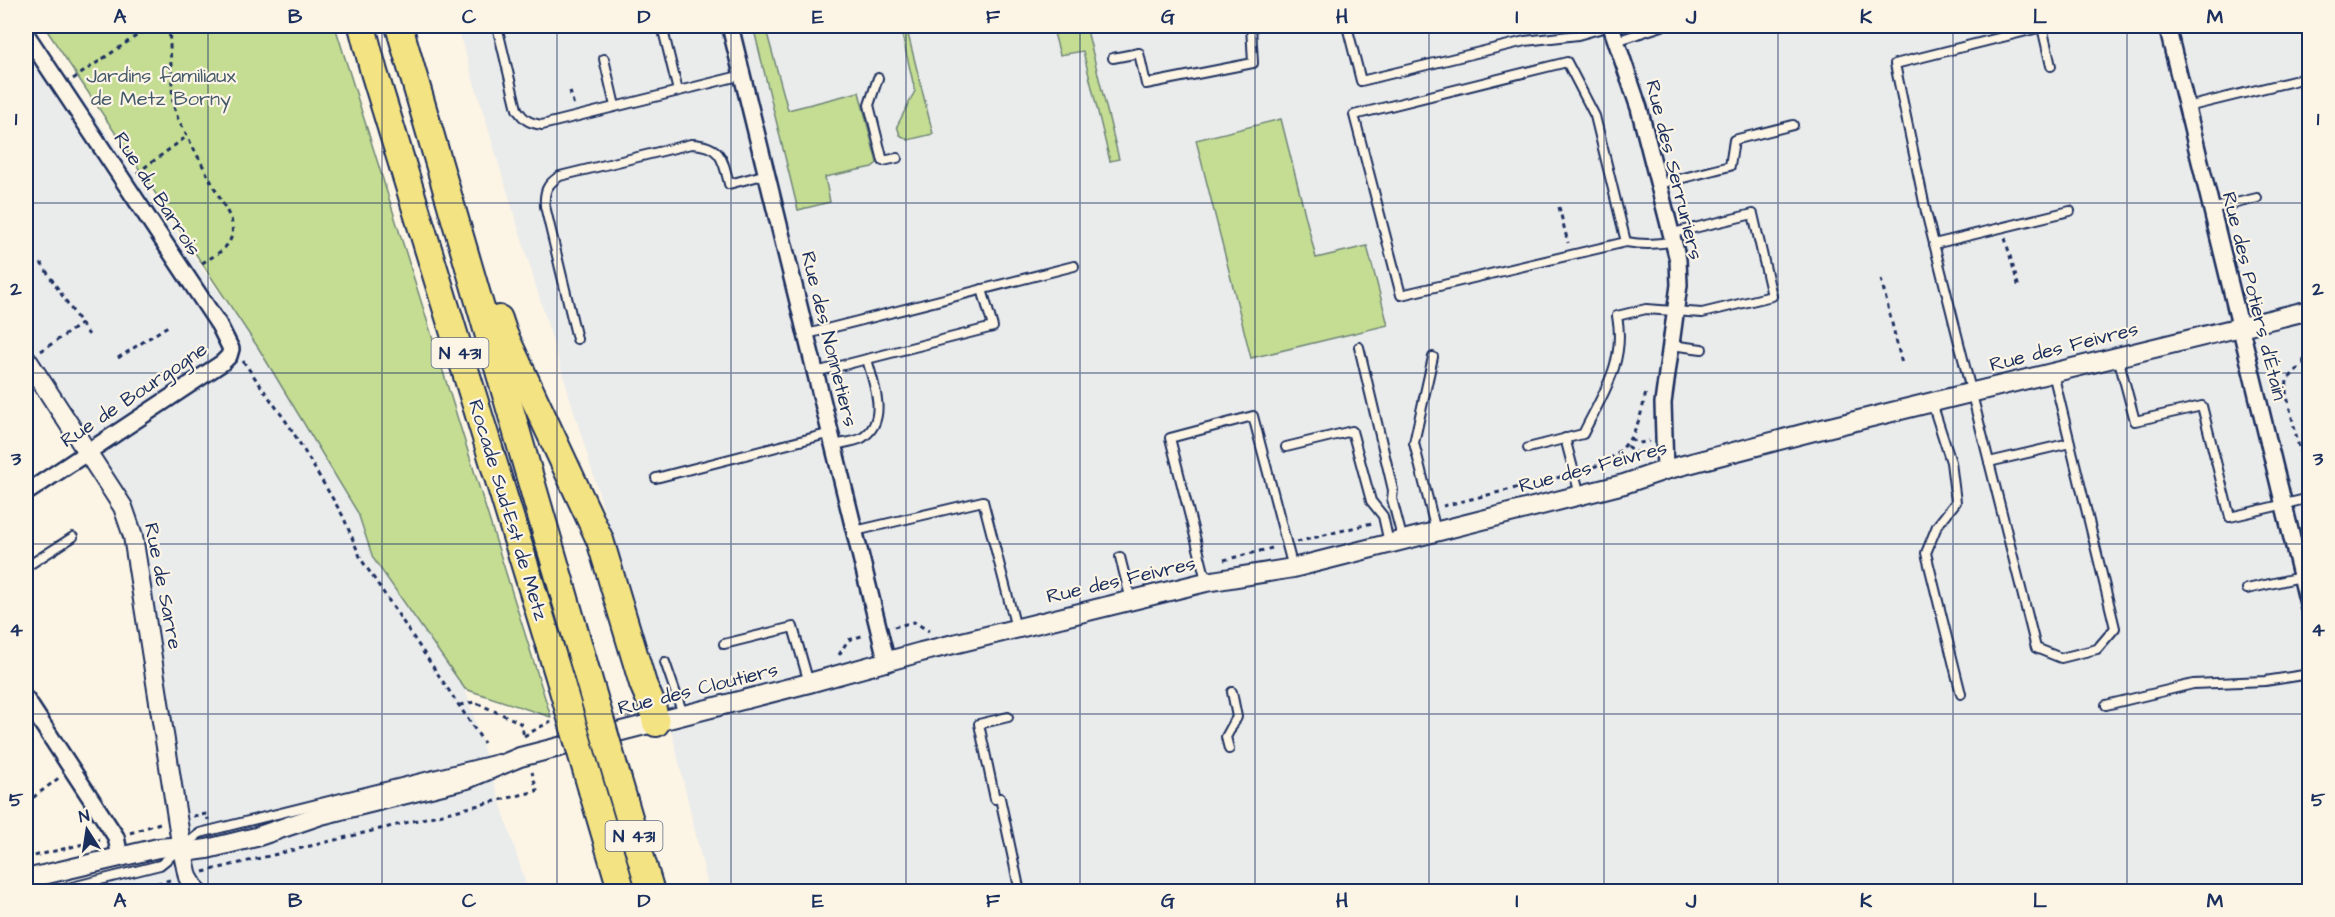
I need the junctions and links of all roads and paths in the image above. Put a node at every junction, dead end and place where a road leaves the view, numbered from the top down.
1 (151, 26) edge
2 (169, 26) edge
3 (357, 26) edge
4 (362, 26) edge
5 (399, 26) edge
6 (497, 26) edge
7 (662, 26) edge
8 (730, 26) edge
9 (1251, 26) edge
10 (1347, 26) edge
11 (1610, 26) edge
12 (1661, 26) edge
13 (2167, 26) edge
14 (27, 40) edge
15 (1616, 41) junction
16 (1113, 58) dead end
17 (604, 59) dead end
18 (2051, 66) dead end
19 (374, 72) junction
20 (743, 75) junction
21 (2310, 77) edge
22 (878, 78) dead end
23 (61, 87) junction
24 (678, 91) junction
25 (615, 106) junction
26 (2187, 107) junction
27 (1793, 125) dead end
28 (186, 137) junction
29 (26, 153) edge
30 (897, 158) dead end
31 (26, 169) edge
32 (767, 174) junction
33 (1660, 184) junction
34 (125, 185) junction
35 (2257, 198) dead end
36 (450, 202) junction
37 (1559, 207) dead end
38 (2211, 209) junction
39 (2070, 211) dead end
40 (2003, 227) junction
41 (1674, 237) junction
42 (1626, 242) junction
43 (1934, 244) junction
44 (1571, 255) junction
45 (41, 263) dead end
46 (1074, 266) dead end
47 (184, 274) junction
48 (1881, 279) dead end
49 (2019, 288) dead end
50 (982, 289) junction
51 (2310, 310) edge
52 (1676, 311) junction
53 (81, 324) junction
54 (171, 324) dead end
55 (2240, 327) junction
56 (807, 334) junction
57 (89, 335) dead end
58 (577, 339) dead end
59 (1670, 345) junction
60 (1359, 347) dead end
61 (231, 348) junction
62 (1702, 349) dead end
63 (1434, 357) dead end
64 (2118, 357) junction
65 (118, 358) dead end
66 (26, 359) edge
67 (867, 359) junction
68 (2309, 361) edge
69 (1902, 364) dead end
70 (816, 372) junction
71 (2053, 373) junction
72 (1647, 387) dead end
73 (1971, 393) junction
74 (1932, 403) junction
75 (1638, 421) dead end
76 (1565, 438) junction
77 (832, 439) junction
78 (2070, 443) junction
79 (1286, 447) dead end
80 (1528, 448) dead end
81 (87, 451) junction
82 (1989, 462) junction
83 (1665, 470) junction
84 (656, 478) dead end
85 (26, 493) edge
86 (1580, 495) junction
87 (2310, 496) edge
88 (2283, 503) junction
89 (855, 531) junction
90 (1437, 532) junction
91 (73, 537) dead end
92 (1396, 542) junction
93 (1120, 556) dead end
94 (26, 567) edge
95 (1293, 568) junction
96 (2301, 577) junction
97 (1206, 582) junction
98 (2247, 589) dead end
99 (1131, 600) junction
100 (2310, 612) edge
101 (1016, 628) junction
102 (724, 644) dead end
103 (664, 662) dead end
104 (887, 663) junction
105 (2310, 674) edge
106 (809, 683) junction
107 (1232, 692) dead end
108 (1961, 694) dead end
109 (26, 699) edge
110 (460, 705) junction
111 (2106, 705) dead end
112 (684, 716) junction
113 (1008, 717) dead end
114 (657, 723) junction
115 (484, 743) dead end
116 (1229, 749) dead end
117 (524, 756) junction
118 (72, 770) junction
119 (26, 803) edge
120 (182, 849) junction
121 (120, 857) junction
122 (201, 872) dead end
123 (26, 879) edge
124 (175, 879) dead end
125 (52, 891) edge
126 (122, 891) edge
127 (197, 891) edge
128 (622, 891) edge
129 (651, 891) edge
130 (1020, 891) edge

1 - 23 path
2 - 28 path
3 - 19 highway
4 - 19 highway, Rocade Sud-Est de Metz / N 431
5 - 36 highway, Rocade Sud-Est de Metz / N 431
6 - 25 lane
7 - 24 lane
8 - 20 street, Rue des Nonnetiers
9 - 16 lane
10 - 11 lane
11 - 15 street, Rue des Serruriers
12 - 15 lane
13 - 26 street, Rue des Potiers d'Étain
14 - 23 street, Rue du Barrois
15 - 33 street, Rue des Serruriers
17 - 25 lane
18 - 43 lane
19 - 128 highway, Rocade Sud-Est de Metz / N 431, bridge
20 - 24 lane
20 - 32 street, Rue des Nonnetiers
21 - 26 lane
22 - 30 lane
23 - 34 street, Rue du Barrois
24 - 25 lane
26 - 38 street, Rue des Potiers d'Étain
27 - 33 lane
28 - 34 path
28 - 47 path
29 - 31 path
32 - 56 street, Rue des Nonnetiers
32 - 58 lane
33 - 41 street, Rue des Serruriers
34 - 47 street, Rue du Barrois
35 - 38 lane
36 - 114 highway
36 - 129 highway, Rocade Sud-Est de Metz / N 431, bridge
37 - 44 path
38 - 55 street, Rue des Potiers d'Étain
39 - 40 lane
40 - 43 lane
40 - 49 path
41 - 42 lane
41 - 52 street, Rue des Serruriers
41 - 52 lane
42 - 44 lane
42 - 44 lane
43 - 73 lane
45 - 53 path
46 - 50 lane
47 - 61 street, Rue du Barrois
48 - 69 path
50 - 56 lane
50 - 67 lane
51 - 55 street, Rue des Feivres
52 - 59 street, Rue des Serruriers
52 - 76 lane
53 - 57 path
53 - 66 path
54 - 65 path
55 - 64 street, Rue des Feivres
55 - 88 street, Rue des Potiers d'Étain
56 - 70 street, Rue des Nonnetiers
59 - 62 lane
59 - 83 street, Rue des Serruriers
60 - 92 lane
61 - 81 street, Rue de Bourgogne
61 - 110 path
63 - 90 lane
64 - 71 street, Rue des Feivres
64 - 88 lane
66 - 81 street, Rue de Sarre
67 - 70 lane
67 - 77 lane
68 - 87 path
70 - 77 street, Rue des Nonnetiers
71 - 73 street, Rue des Feivres
71 - 78 lane
72 - 75 path
73 - 74 street, Rue des Feivres
73 - 82 lane
74 - 83 street, Rue des Feivres
74 - 108 lane
76 - 80 lane
76 - 86 lane
77 - 84 lane
77 - 89 street, Rue des Nonnetiers
78 - 82 lane
78 - 82 lane
79 - 92 lane
81 - 85 street, Rue de Bourgogne
81 - 120 street, Rue de Sarre
83 - 86 street, Rue des Feivres
86 - 90 street, Rue des Feivres
87 - 88 lane
88 - 96 street, Rue des Potiers d'Étain
89 - 101 lane
89 - 104 street, Rue des Nonnetiers
90 - 92 street, Rue des Feivres
91 - 94 lane
92 - 95 street, Rue des Feivres
93 - 99 lane
95 - 97 street, Rue des Feivres
95 - 97 lane
96 - 98 lane
96 - 100 street, Rue des Potiers d'Étain
97 - 99 street, Rue des Feivres
99 - 101 street, Rue des Feivres
101 - 104 street, Rue des Feivres
102 - 106 lane
103 - 112 lane
104 - 106 street, Rue des Cloutiers
105 - 111 lane
106 - 112 street, Rue des Cloutiers
107 - 116 lane
109 - 118 street
110 - 115 path
110 - 117 path
112 - 114 street, Rue des Cloutiers
113 - 130 lane
114 - 117 street, Rue des Cloutiers
117 - 120 street, Rue des Cloutiers
117 - 122 path
118 - 119 path
118 - 121 street
120 - 121 street, Rue des Cloutiers
120 - 125 lane
120 - 127 street, Rue de Sarre
121 - 123 street, Rue des Cloutiers
124 - 126 path

